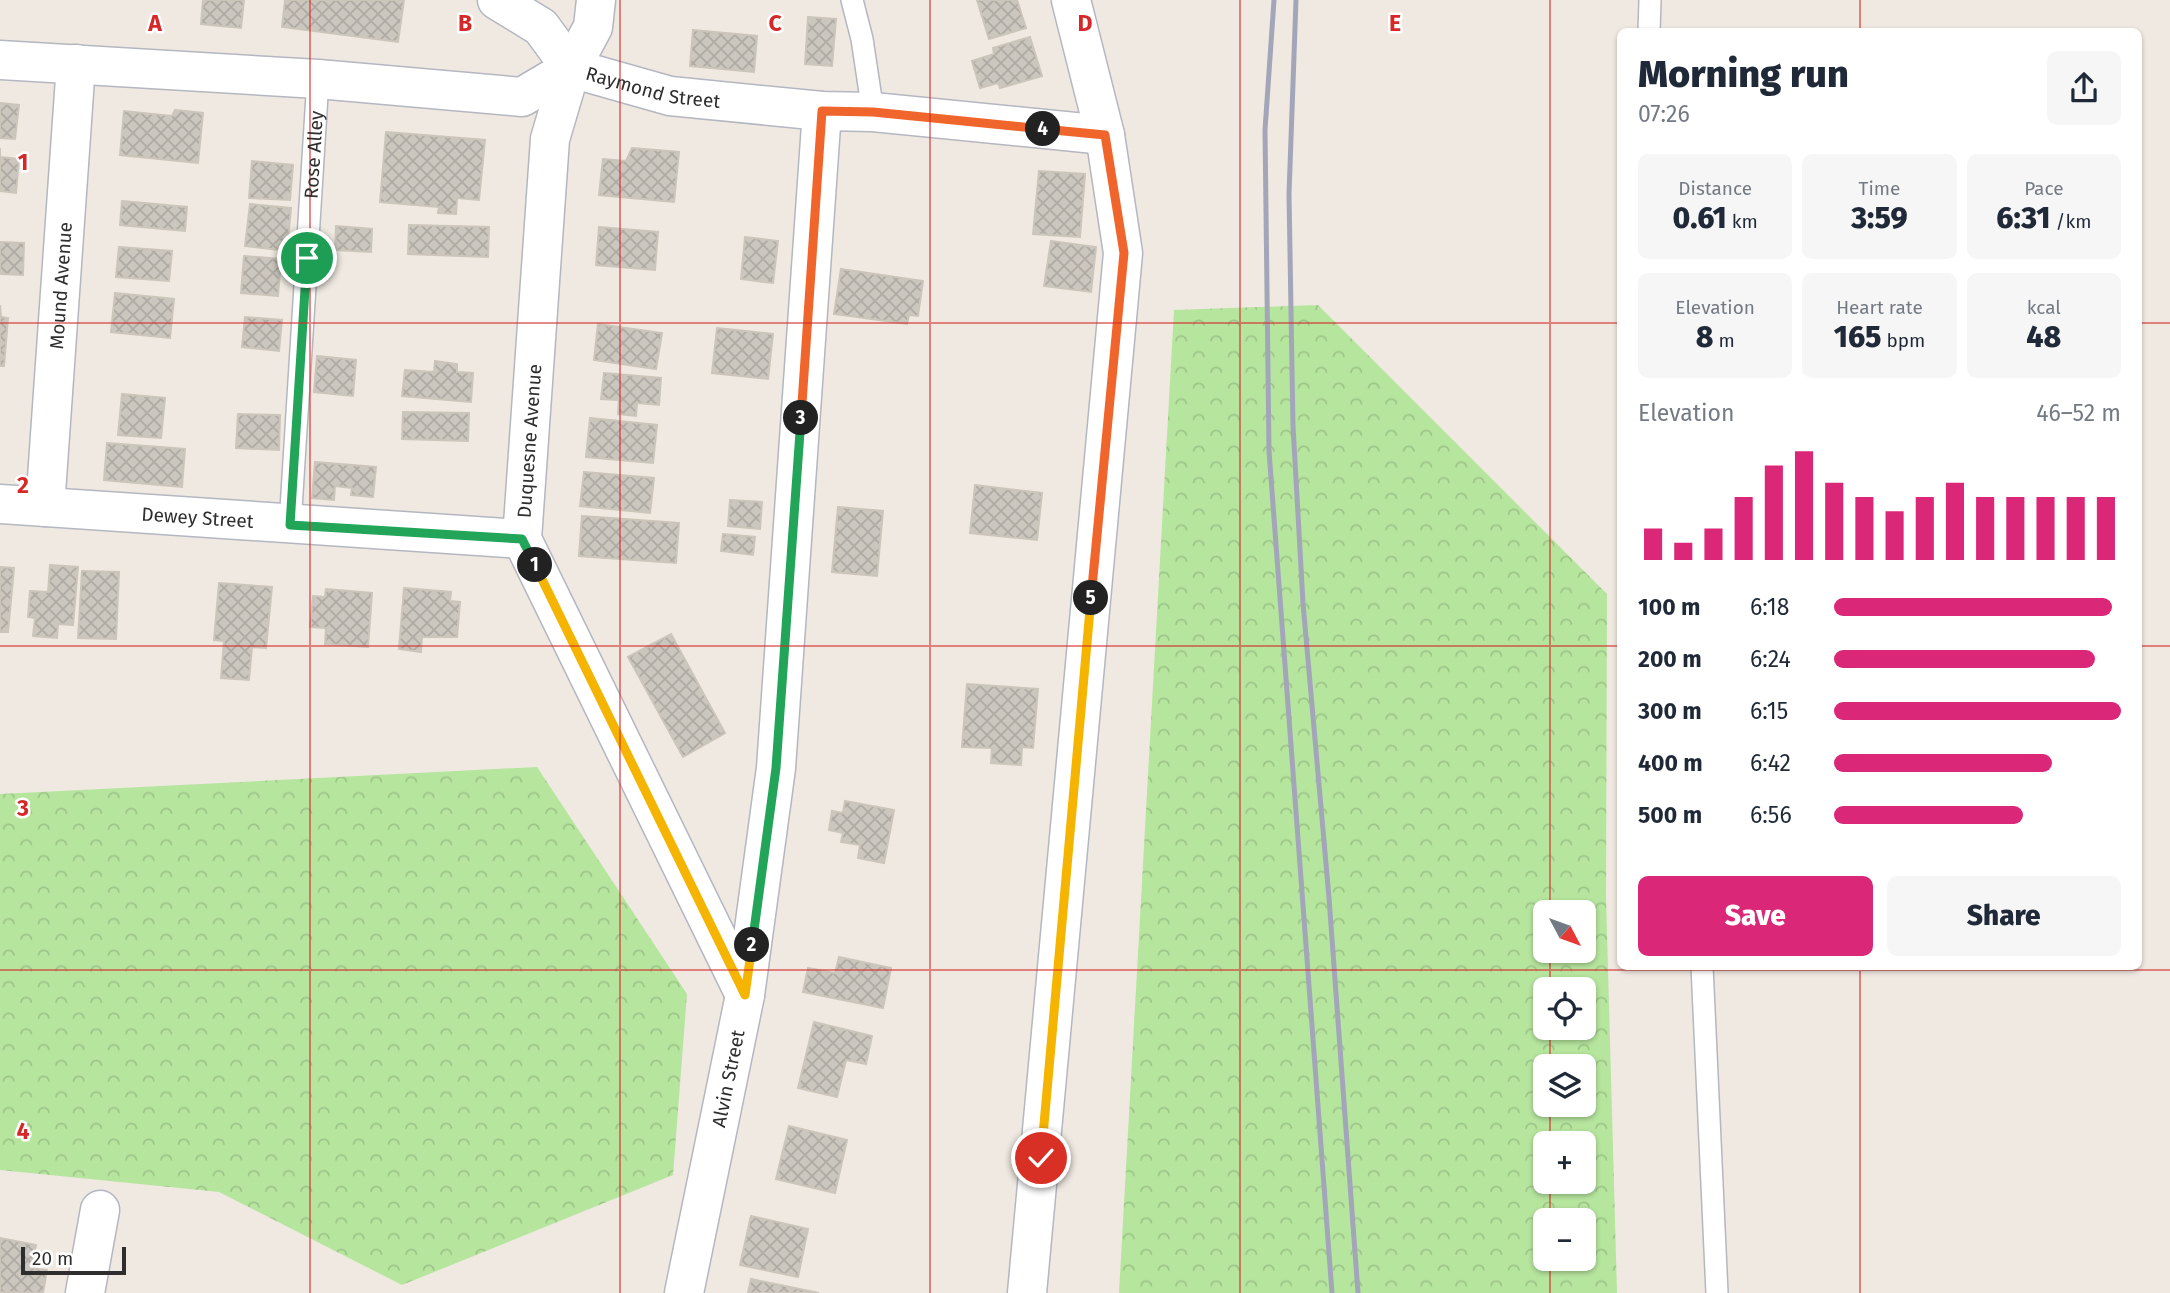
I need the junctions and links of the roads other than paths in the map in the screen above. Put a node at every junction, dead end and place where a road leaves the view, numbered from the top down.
1 (497, 0) edge
2 (596, 0) edge
3 (852, 0) edge
4 (1070, 0) edge
5 (1650, 0) edge
6 (1649, 28) edge
7 (0, 60) edge
8 (76, 64) junction
9 (571, 68) junction
10 (318, 79) junction
11 (822, 111) junction
12 (873, 112) junction
13 (1105, 135) junction
14 (0, 503) edge
15 (45, 507) junction
16 (290, 525) junction
17 (522, 539) junction
18 (1702, 970) edge
19 (745, 995) junction
20 (100, 1210) dead end
21 (85, 1293) edge
22 (684, 1293) edge
23 (1027, 1293) edge
24 (1717, 1293) edge

1 - 9 street
2 - 9 street, Duquesne Avenue
3 - 12 lane
4 - 13 street
5 - 6 lane
7 - 8 street, Raymond Street
8 - 10 street, Raymond Street
8 - 15 street, Mound Avenue
9 - 10 street, Raymond Street
9 - 11 street, Raymond Street
9 - 17 street, Duquesne Avenue
10 - 16 lane, Rose Alley
11 - 12 street, Raymond Street
11 - 19 street, Alvin Street
12 - 13 street, Raymond Street
13 - 23 street
14 - 15 street, Dewey Street
15 - 16 street, Dewey Street
16 - 17 street, Dewey Street
17 - 19 street, Duquesne Avenue
18 - 24 lane
19 - 22 street, Alvin Street
20 - 21 street

